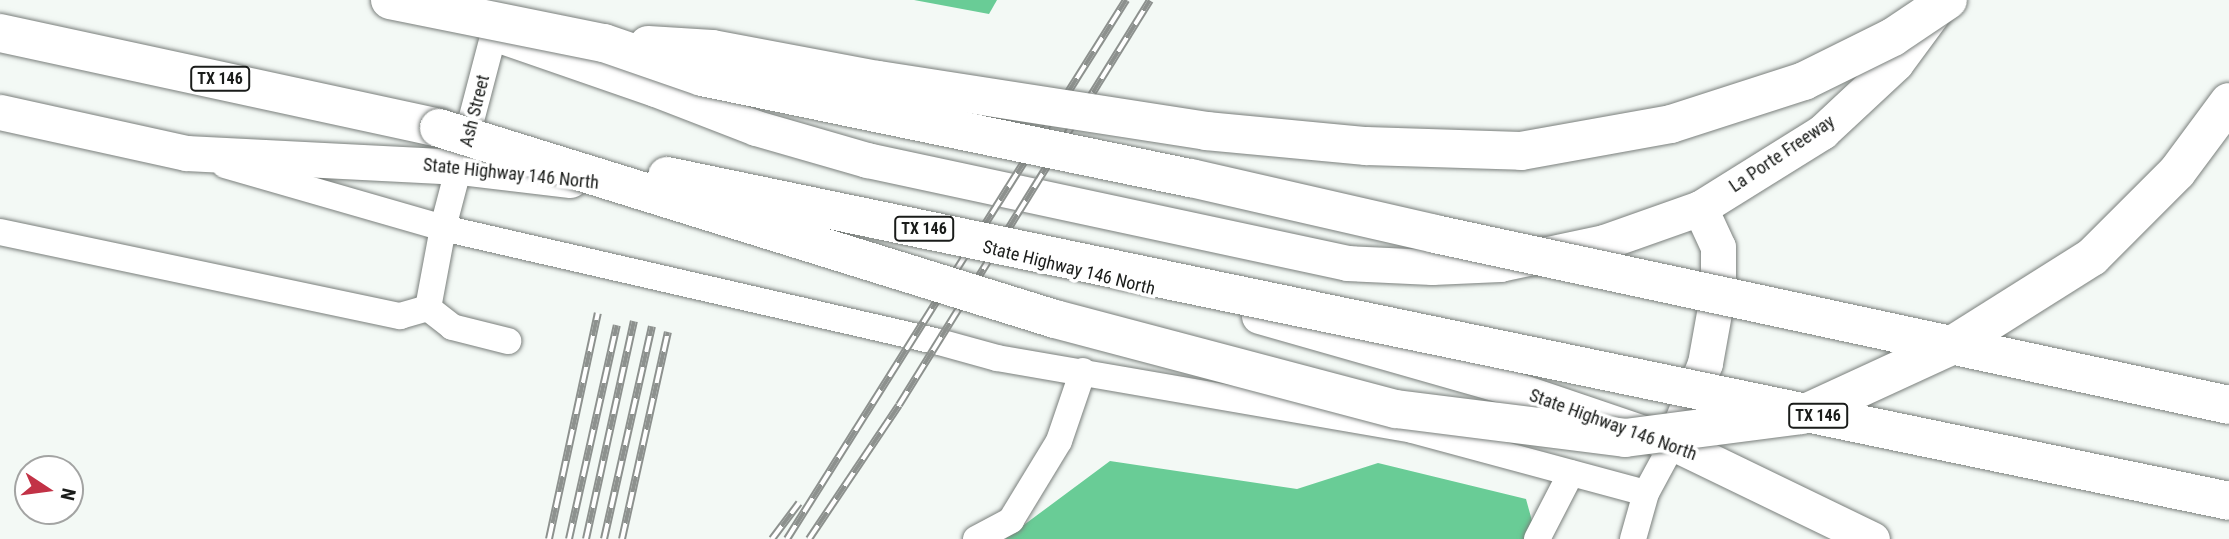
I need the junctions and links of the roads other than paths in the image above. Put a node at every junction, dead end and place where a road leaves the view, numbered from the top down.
1 (390, 0) edge
2 (411, 0) edge
3 (1942, 0) edge
4 (1948, 0) edge
5 (0, 33) edge
6 (494, 33) junction
7 (604, 43) junction
8 (2229, 102) edge
9 (0, 112) edge
10 (439, 128) junction
11 (186, 153) junction
12 (461, 167) junction
13 (1700, 208) junction
14 (443, 228) junction
15 (0, 232) edge
16 (428, 308) junction
17 (508, 341) dead end
18 (1083, 371) junction
19 (2229, 405) edge
20 (1673, 443) junction
21 (1571, 473) junction
22 (1646, 493) junction
23 (2229, 501) edge
24 (976, 539) edge
25 (1537, 539) edge
26 (1633, 539) edge
27 (1872, 539) edge

1 - 7 highway, bridge
2 - 6 main road
3 - 13 main road, La Porte Freeway
4 - 7 highway, bridge
5 - 10 highway, TX 146
6 - 12 street, Ash Street
6 - 13 main road
7 - 19 highway, bridge
8 - 10 highway, bridge
9 - 11 main road, State Highway 146 North
10 - 23 highway, TX 146, bridge
11 - 12 main road, State Highway 146 North
11 - 14 street, State Highway 146 North
12 - 14 street, Ash Street
12 - 20 main road, State Highway 146 North
13 - 20 main road
14 - 16 street, Ash Street
14 - 18 street, State Highway 146 North
15 - 16 street
16 - 17 street
18 - 21 street, State Highway 146 North
18 - 24 street
20 - 22 street
20 - 27 main road, State Highway 146 North
21 - 22 street, State Highway 146 North
21 - 25 street
22 - 26 street

